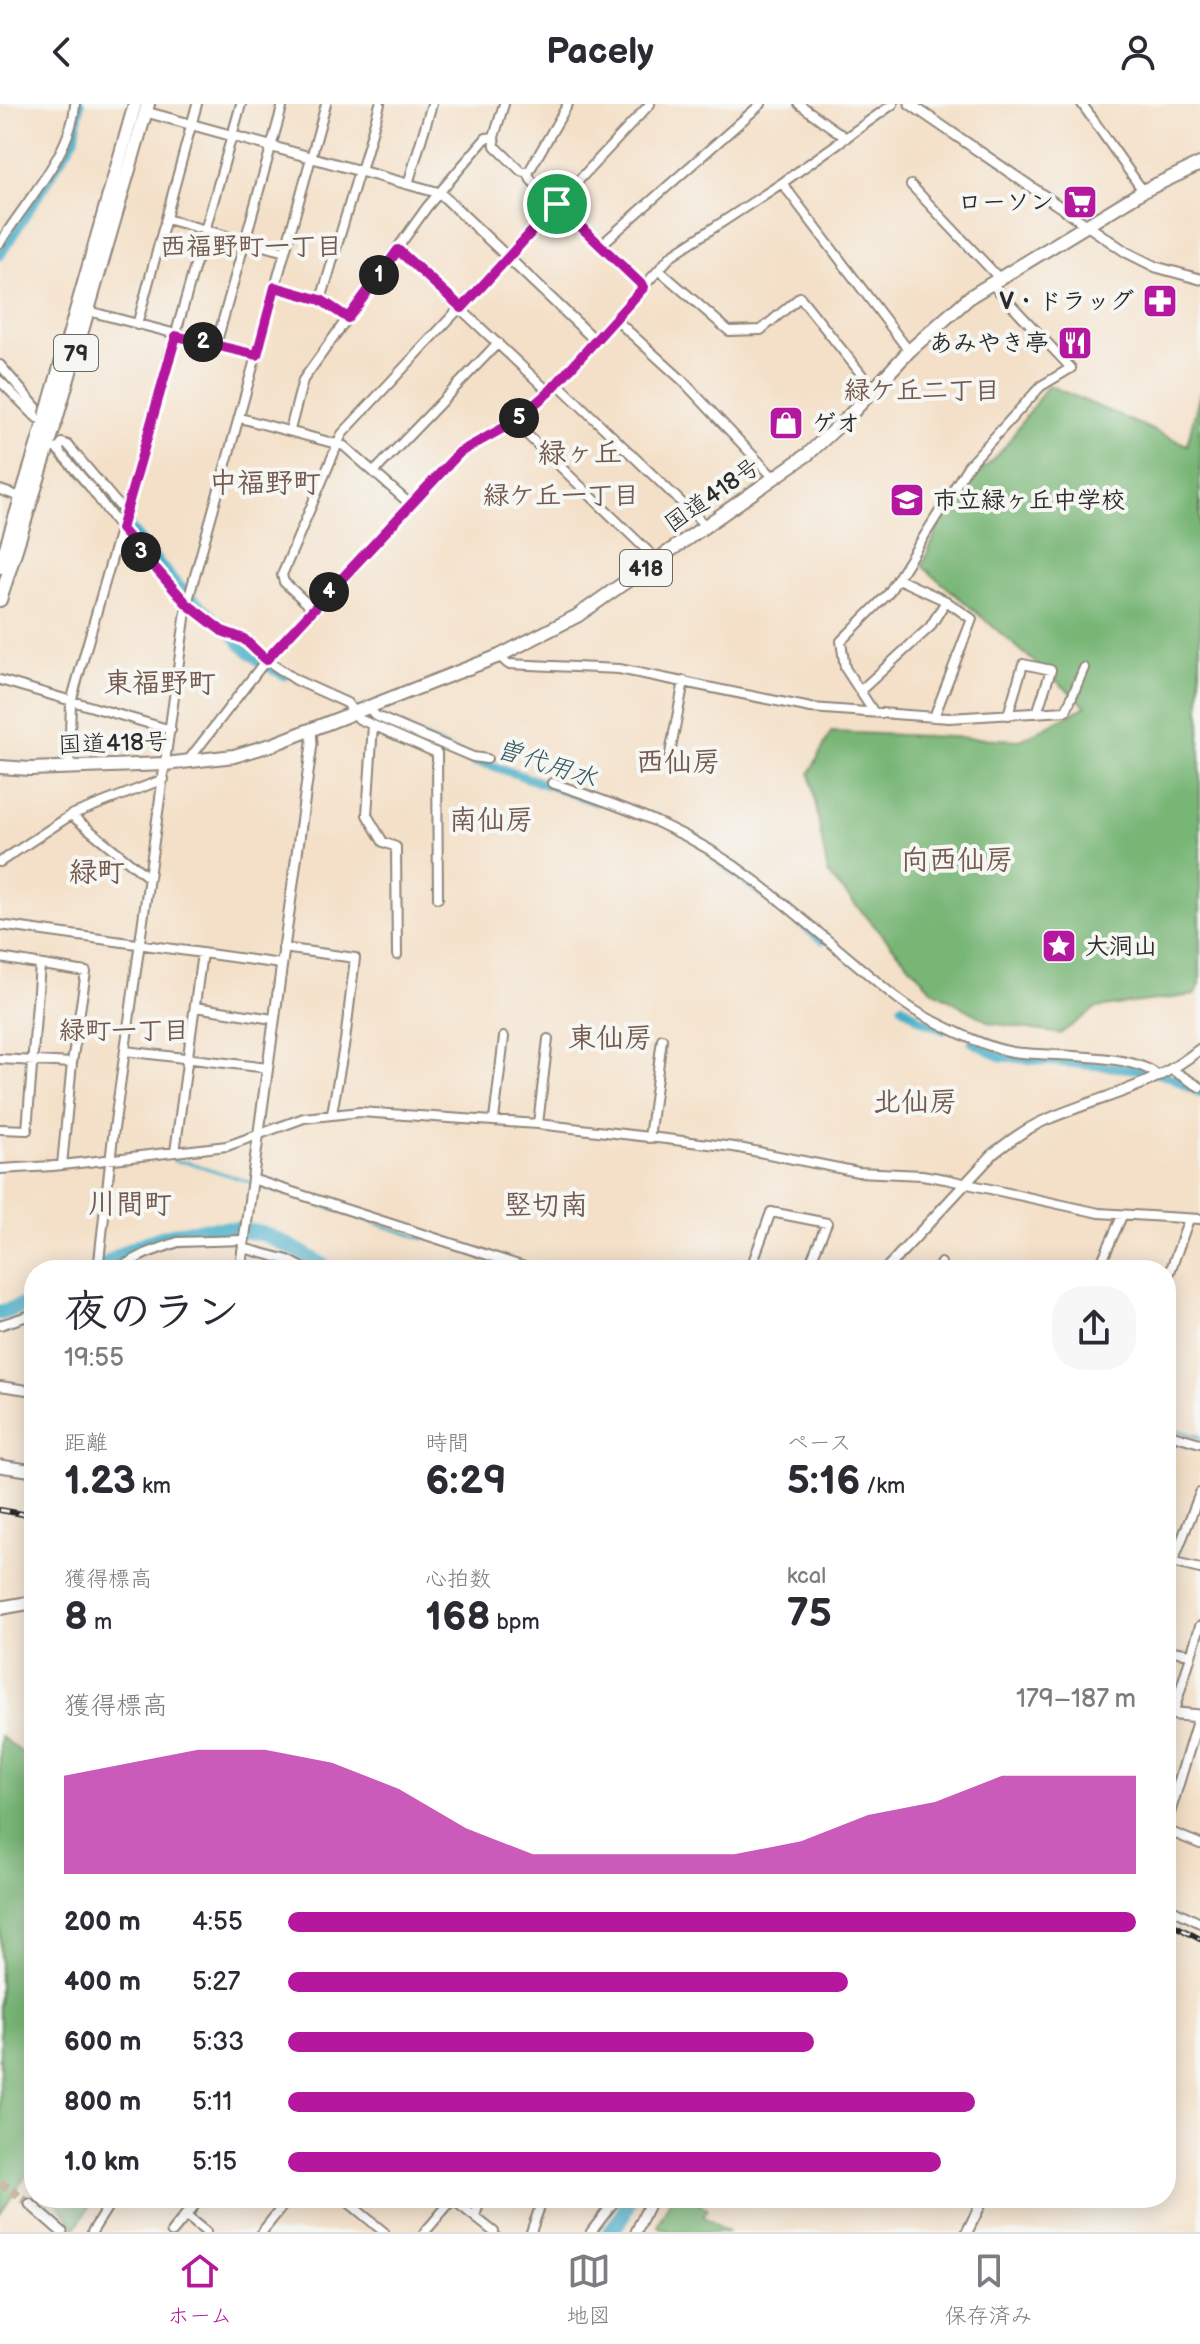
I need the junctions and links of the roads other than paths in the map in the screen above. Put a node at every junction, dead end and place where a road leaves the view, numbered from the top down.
1 (75, 104) edge
2 (197, 104) edge
3 (241, 104) edge
4 (283, 104) edge
5 (326, 104) edge
6 (380, 104) edge
7 (432, 104) edge
8 (504, 104) edge
9 (568, 104) edge
10 (650, 104) edge
11 (761, 104) edge
12 (799, 104) edge
13 (893, 104) edge
14 (910, 104) edge
15 (1082, 104) edge
16 (143, 107) edge
17 (192, 125) junction
18 (231, 136) junction
19 (494, 137) junction
20 (846, 138) junction
21 (271, 146) junction
22 (312, 158) junction
23 (1200, 164) edge
24 (360, 171) junction
25 (528, 173) junction
26 (782, 183) junction
27 (408, 184) junction
28 (911, 185) dead end
29 (1143, 191) junction
30 (440, 193) junction
31 (557, 204) junction
32 (166, 219) junction
33 (1088, 225) junction
34 (205, 230) junction
35 (245, 241) junction
36 (0, 243) edge
37 (601, 245) junction
38 (398, 250) junction
39 (285, 252) junction
40 (508, 257) junction
41 (659, 270) junction
42 (1200, 279) edge
43 (995, 281) junction
44 (275, 287) junction
45 (644, 287) junction
46 (321, 300) junction
47 (462, 308) junction
48 (88, 311) junction
49 (348, 318) junction
50 (615, 319) junction
51 (137, 325) junction
52 (176, 336) junction
53 (595, 340) junction
54 (498, 343) junction
55 (216, 345) junction
56 (909, 351) junction
57 (257, 355) junction
58 (0, 365) edge
59 (0, 381) edge
60 (557, 383) junction
61 (874, 390) junction
62 (549, 392) junction
63 (240, 418) junction
64 (39, 419) junction
65 (514, 422) junction
66 (290, 430) junction
67 (337, 443) junction
68 (53, 447) junction
69 (374, 472) junction
70 (774, 478) junction
71 (0, 490) edge
72 (21, 497) junction
73 (410, 504) junction
74 (126, 514) junction
75 (707, 527) junction
76 (121, 529) junction
77 (657, 560) junction
78 (0, 567) edge
79 (898, 579) junction
80 (0, 600) edge
81 (946, 601) junction
82 (187, 604) junction
83 (313, 609) junction
84 (499, 656) junction
85 (266, 660) junction
86 (1084, 668) dead end
87 (0, 680) edge
88 (684, 681) junction
89 (860, 691) junction
90 (71, 702) junction
91 (367, 705) junction
92 (353, 711) junction
93 (873, 711) junction
94 (1037, 713) junction
95 (1008, 715) junction
96 (934, 717) junction
97 (373, 725) junction
98 (311, 729) junction
99 (171, 730) junction
100 (487, 759) dead end
101 (669, 759) dead end
102 (187, 762) junction
103 (165, 764) junction
104 (0, 767) edge
105 (69, 767) junction
106 (164, 779) junction
107 (552, 783) dead end
108 (71, 815) junction
109 (0, 862) edge
110 (149, 878) junction
111 (438, 898) dead end
112 (0, 925) edge
113 (139, 944) junction
114 (283, 948) junction
115 (202, 953) junction
116 (397, 955) dead end
117 (0, 958) edge
118 (281, 964) junction
119 (40, 965) junction
120 (195, 1007) junction
121 (273, 1019) junction
122 (504, 1037) dead end
123 (548, 1039) dead end
124 (662, 1039) dead end
125 (1200, 1049) edge
126 (125, 1051) junction
127 (0, 1059) edge
128 (188, 1059) junction
129 (33, 1061) junction
130 (72, 1063) junction
131 (268, 1068) junction
132 (1172, 1070) junction
133 (1159, 1077) junction
134 (1200, 1087) edge
135 (332, 1113) junction
136 (494, 1120) junction
137 (538, 1124) junction
138 (0, 1129) edge
139 (258, 1133) junction
140 (649, 1138) junction
141 (175, 1152) junction
142 (111, 1159) junction
143 (62, 1165) junction
144 (0, 1169) edge
145 (252, 1179) junction
146 (964, 1184) junction
147 (1122, 1216) junction
148 (1189, 1219) junction
149 (1200, 1219) edge
150 (243, 1244) junction
151 (99, 1260) edge
152 (137, 1260) edge
153 (241, 1260) edge
154 (288, 1260) edge
155 (503, 1260) edge
156 (754, 1260) edge
157 (811, 1260) edge
158 (894, 1260) edge
159 (1102, 1260) edge
160 (1174, 1260) edge
161 (24, 1317) edge
162 (0, 1325) edge
163 (0, 1386) edge
164 (24, 1390) edge
165 (1176, 1436) edge
166 (1200, 1443) edge
167 (0, 1466) edge
168 (24, 1470) edge
169 (1200, 1493) edge
170 (1176, 1547) edge
171 (1176, 1563) edge
172 (1200, 1569) edge
173 (24, 1604) edge
174 (0, 1608) edge
175 (1200, 1626) edge
176 (1176, 1652) edge
177 (1191, 1654) junction
178 (1176, 1696) edge
179 (1176, 1714) edge
180 (1199, 1716) edge
181 (1176, 1794) edge
182 (1176, 1833) edge
183 (1200, 1844) edge
184 (1176, 1911) edge
185 (1200, 1923) edge
186 (35, 2208) edge
187 (107, 2208) edge
188 (191, 2208) edge
189 (281, 2208) edge
190 (355, 2208) edge
191 (444, 2208) edge
192 (465, 2208) edge
193 (478, 2208) edge
194 (539, 2208) edge
195 (609, 2208) edge
196 (647, 2208) edge
197 (979, 2208) edge
198 (185, 2215) junction
199 (475, 2216) junction
200 (62, 2232) edge
201 (92, 2232) edge
202 (172, 2232) edge
203 (206, 2232) edge
204 (262, 2232) edge
205 (384, 2232) edge
206 (425, 2232) edge
207 (494, 2232) edge
208 (531, 2232) edge
209 (591, 2232) edge
210 (636, 2232) edge
211 (967, 2232) edge

1 - 36 street
2 - 17 street
3 - 18 street
4 - 21 street
5 - 22 street
6 - 24 street
7 - 27 street
8 - 19 street
9 - 25 street
10 - 31 street
11 - 37 street
12 - 20 street
13 - 20 street
14 - 33 street
15 - 29 street
16 - 17 street
16 - 48 main road, 79
16 - 64 main road, 79
17 - 18 street
17 - 32 street
18 - 21 street
18 - 34 street
19 - 25 street
19 - 30 street
20 - 26 street
21 - 22 street
21 - 35 street
22 - 24 street
22 - 39 street
23 - 29 main road, 国道418号 / 418
24 - 27 street
24 - 46 street
25 - 31 street
26 - 41 street
26 - 56 street
27 - 30 street
28 - 43 street
29 - 33 main road, 国道418号 / 418
30 - 38 street
30 - 40 street
31 - 37 street
31 - 40 street
32 - 34 street
32 - 51 street
33 - 42 street
33 - 43 main road, 国道418号 / 418
34 - 35 street
34 - 52 street
35 - 39 street
35 - 55 street
37 - 45 street
38 - 47 street
38 - 49 street
39 - 44 street
40 - 47 street
40 - 53 street
41 - 45 street
41 - 61 street
43 - 56 main road, 国道418号 / 418
43 - 79 street
44 - 46 street
44 - 57 street
45 - 50 street
46 - 49 street
47 - 54 street
47 - 67 street
48 - 51 street
48 - 68 main road, 79
49 - 66 street
50 - 53 street
50 - 70 street
51 - 52 street
52 - 55 street
52 - 74 street
53 - 60 street
54 - 62 street
54 - 69 street
55 - 57 street
56 - 61 main road, 国道418号 / 418
57 - 63 street
58 - 64 street
59 - 64 street
60 - 62 street
60 - 75 street
61 - 70 main road, 国道418号 / 418
62 - 65 street
63 - 66 street
63 - 82 street
64 - 72 main road, 79
65 - 73 street
65 - 77 street
66 - 67 street
67 - 69 street
67 - 83 street
68 - 74 street
68 - 76 street
68 - 80 main road, 79
69 - 73 street
70 - 75 main road, 国道418号 / 418
71 - 72 street
72 - 78 main road, 79
73 - 83 street
74 - 76 street
75 - 77 main road, 国道418号 / 418
76 - 82 street
76 - 90 street
77 - 84 main road, 国道418号 / 418
79 - 81 street
79 - 89 street
81 - 89 street
81 - 96 street
82 - 85 street
82 - 99 street
83 - 85 street
84 - 88 street
84 - 91 main road, 国道418号 / 418
85 - 92 street
85 - 102 street
86 - 94 street
87 - 90 street
88 - 93 street
88 - 101 street
89 - 93 street
90 - 99 street
90 - 105 street
91 - 92 main road, 国道418号 / 418
91 - 100 street
92 - 97 street
92 - 98 main road, 国道418号 / 418
93 - 96 street
94 - 95 street
94 - 95 street
95 - 96 street
97 - 111 street
97 - 116 street
98 - 102 main road, 国道418号 / 418
98 - 114 street
99 - 103 street
102 - 103 main road, 国道418号 / 418
103 - 105 main road, 国道418号 / 418
103 - 106 street
104 - 105 main road, 国道418号 / 418
106 - 108 street
106 - 110 street
107 - 133 street
108 - 109 street
108 - 110 street
110 - 113 street
112 - 113 street
113 - 115 street
113 - 126 street
114 - 118 street
114 - 135 street
115 - 118 street
115 - 120 street
117 - 119 street
118 - 121 street
119 - 129 street
119 - 130 street
120 - 121 street
120 - 128 street
121 - 131 street
122 - 136 street
123 - 137 street
124 - 140 street
125 - 132 street
126 - 128 street
126 - 142 street
127 - 129 street
128 - 131 street
128 - 141 street
129 - 130 street
129 - 138 street
130 - 143 street
131 - 139 street
132 - 133 street
132 - 134 street
133 - 146 street
135 - 136 street
135 - 139 street
136 - 137 street
137 - 140 street
139 - 141 street
139 - 145 street
140 - 146 street
141 - 142 street
142 - 143 street
142 - 151 street
143 - 144 street
145 - 150 street
145 - 155 street
146 - 147 street
146 - 158 street
147 - 148 street
147 - 159 street
148 - 149 street
148 - 160 street
150 - 152 street
150 - 153 street
150 - 154 street
156 - 157 street
161 - 162 street
163 - 164 street
165 - 166 street
167 - 168 main road
169 - 170 street
171 - 172 street
173 - 174 main road
175 - 177 street
176 - 177 street
177 - 178 street
179 - 180 main road
180 - 181 street
182 - 183 street
184 - 185 street
186 - 200 street
187 - 201 street
188 - 198 street
189 - 204 street
190 - 205 street
191 - 206 street
192 - 199 street
193 - 199 street
194 - 208 street
195 - 209 street
196 - 210 street
197 - 211 street
198 - 202 street
198 - 203 street
199 - 207 street

